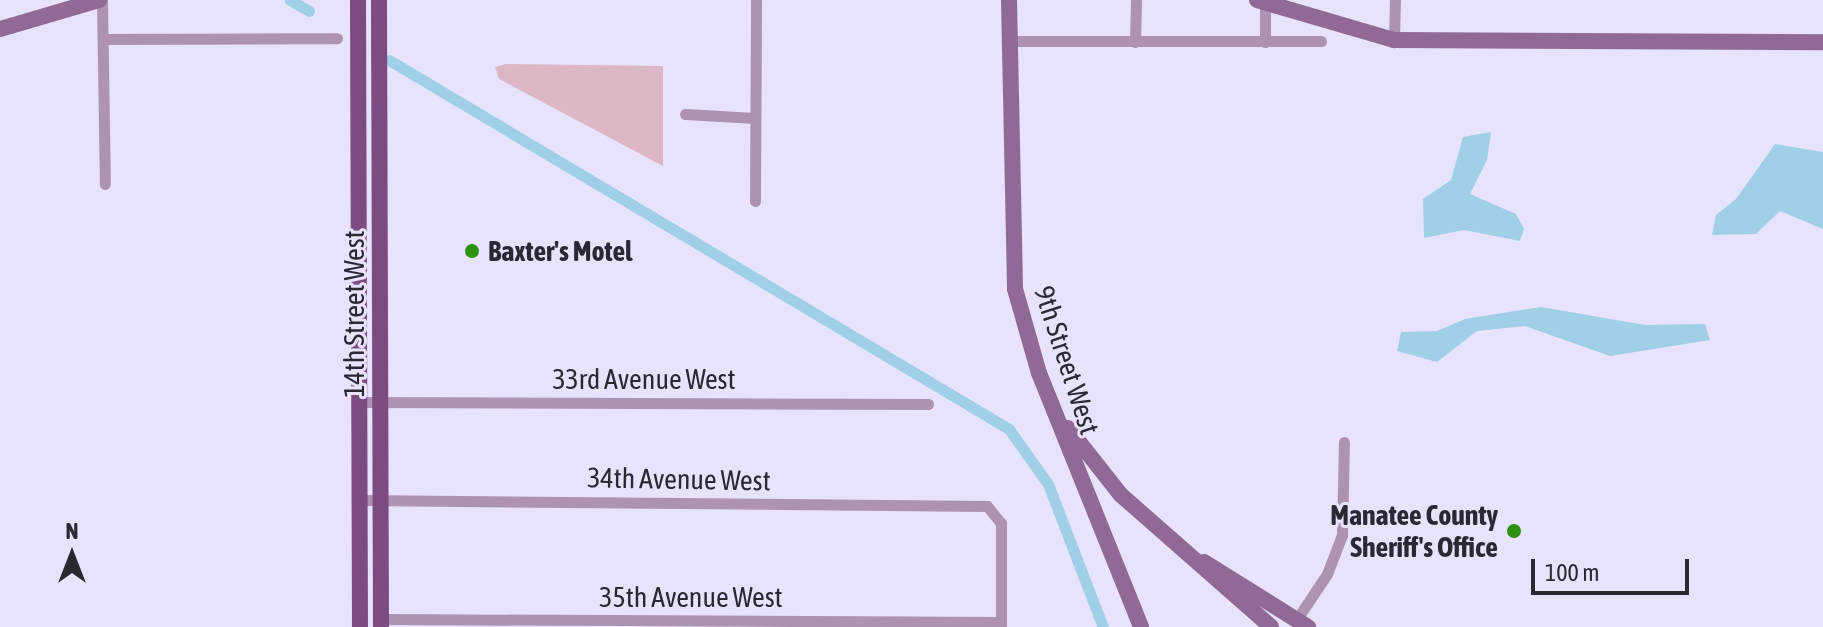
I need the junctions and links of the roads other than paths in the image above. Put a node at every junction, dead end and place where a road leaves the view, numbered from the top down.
1 (101, 0) edge
2 (358, 0) edge
3 (379, 0) edge
4 (756, 0) edge
5 (1009, 0) edge
6 (1136, 0) edge
7 (1395, 0) edge
8 (1262, 1) edge
9 (0, 29) edge
10 (337, 38) dead end
11 (104, 39) junction
12 (1394, 40) junction
13 (1009, 41) junction
14 (1321, 41) dead end
15 (1135, 42) junction
16 (1265, 42) junction
17 (1823, 42) edge
18 (685, 114) dead end
19 (755, 118) junction
20 (105, 184) dead end
21 (755, 201) dead end
22 (1047, 388) junction
23 (360, 402) junction
24 (380, 403) junction
25 (928, 404) dead end
26 (1344, 442) dead end
27 (360, 500) junction
28 (381, 500) junction
29 (1181, 548) junction
30 (381, 623) edge
31 (1001, 624) edge
32 (1298, 624) edge
33 (360, 627) edge
34 (1141, 627) edge
35 (1271, 627) edge

1 - 9 main road
1 - 11 street
2 - 23 main road, 14th Street West
3 - 24 main road, 14th Street West
4 - 19 street
5 - 13 main road, 9th Street West
6 - 15 street
7 - 12 street
8 - 12 main road
8 - 16 street
10 - 11 street
11 - 20 street
12 - 17 main road
13 - 15 street
13 - 22 main road, 9th Street West
14 - 16 street
15 - 16 street
18 - 19 street
19 - 21 street
22 - 29 main road
22 - 34 main road, 9th Street West
23 - 24 street, 33rd Avenue West
23 - 27 main road, 14th Street West
24 - 25 street, 33rd Avenue West
24 - 28 main road, 14th Street West
26 - 32 street
27 - 28 street, 34th Avenue West
27 - 33 main road, 14th Street West
28 - 30 main road, 14th Street West
28 - 31 street, 34th Avenue West
29 - 32 main road
29 - 35 main road
30 - 31 street, 35th Avenue West

